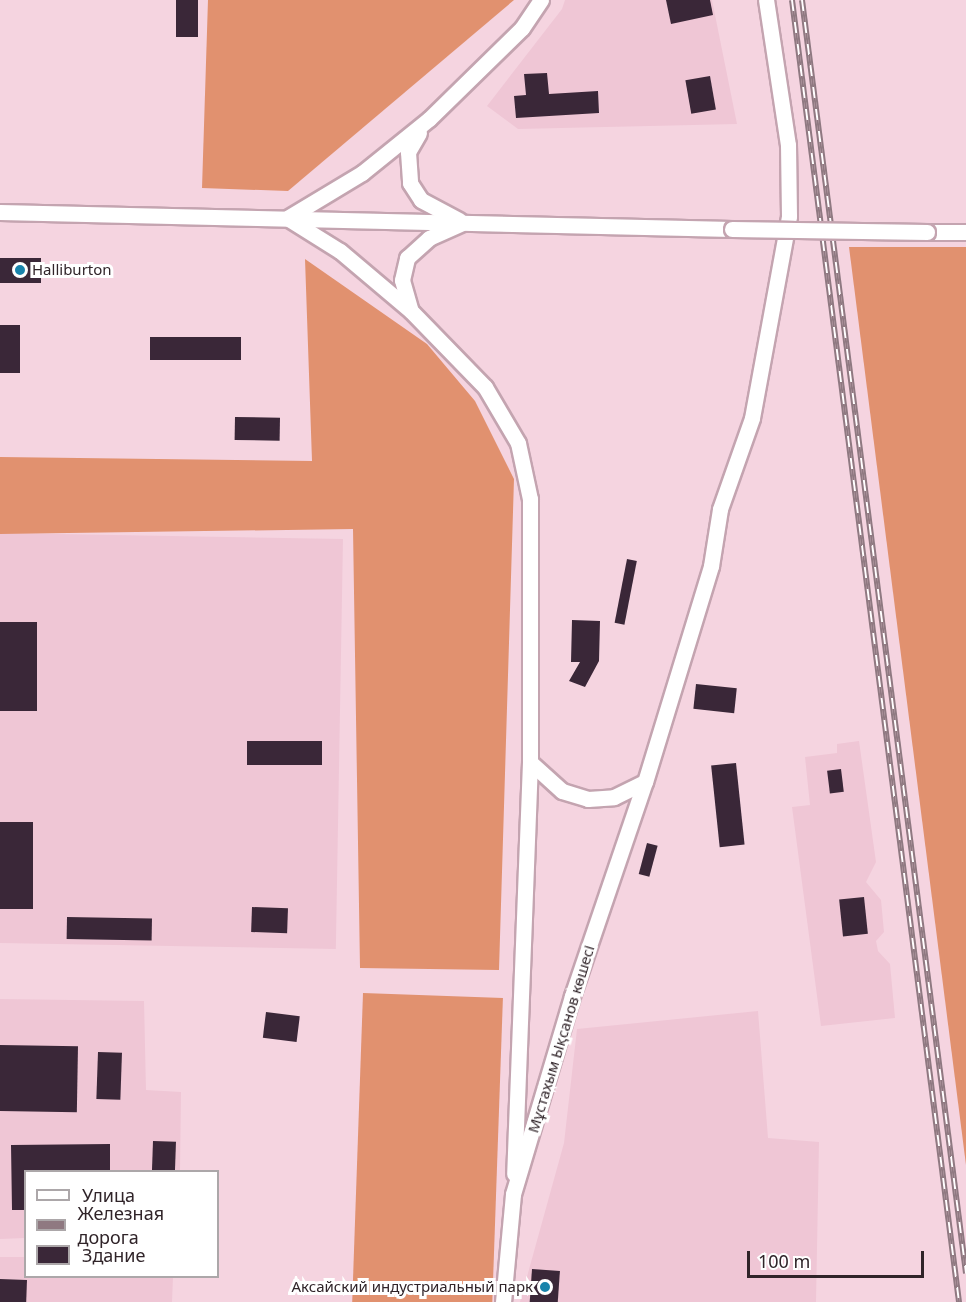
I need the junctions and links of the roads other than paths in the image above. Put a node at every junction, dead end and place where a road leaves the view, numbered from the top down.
1 (541, 0) edge
2 (766, 0) edge
3 (429, 119) junction
4 (0, 212) edge
5 (287, 218) junction
6 (464, 223) junction
7 (966, 232) edge
8 (411, 311) junction
9 (530, 762) junction
10 (645, 782) junction
11 (513, 1194) junction
12 (503, 1302) edge

1 - 3 main road
2 - 10 main road, Мұстахым Ықсанов көшесі
3 - 5 main road
3 - 6 main road
4 - 5 main road
5 - 6 main road
5 - 8 main road
6 - 7 main road, bridge
6 - 8 main road
8 - 9 main road
9 - 10 main road
9 - 11 main road
10 - 11 main road, Мұстахым Ықсанов көшесі
11 - 12 main road, Мұстахым Ықсанов көшесі

